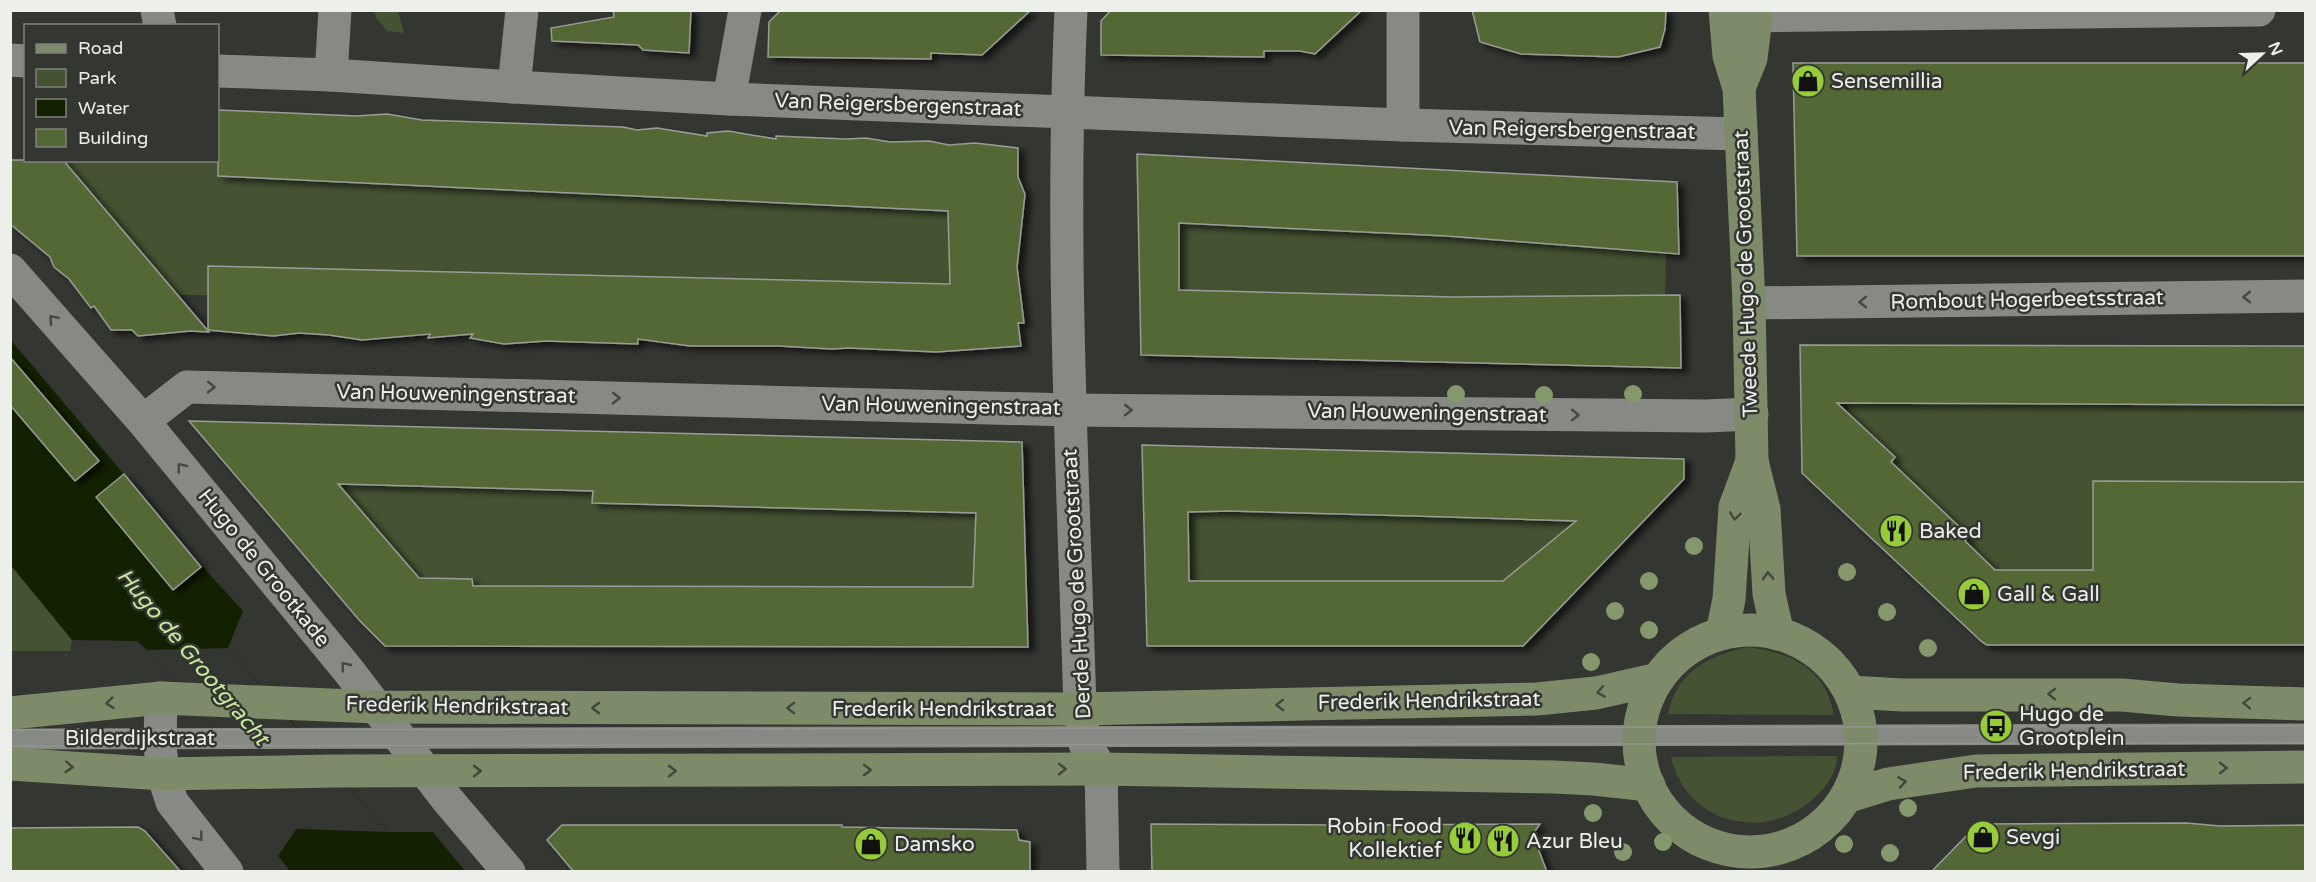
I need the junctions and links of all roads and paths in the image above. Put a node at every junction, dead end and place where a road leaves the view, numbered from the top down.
1 (335, 10) edge
2 (522, 10) edge
3 (745, 10) edge
4 (1071, 10) edge
5 (1403, 10) edge
6 (2259, 10) edge
7 (1725, 13) edge
8 (1757, 13) edge
9 (219, 71) edge
10 (331, 75) junction
11 (514, 87) junction
12 (1739, 88) junction
13 (729, 99) junction
14 (1066, 112) junction
15 (1403, 125) junction
16 (1741, 134) junction
17 (10, 270) edge
18 (2306, 296) edge
19 (1749, 303) junction
20 (1070, 410) junction
21 (1752, 414) junction
22 (143, 421) junction
23 (1752, 460) junction
24 (1722, 633) junction
25 (1778, 634) junction
26 (1658, 679) junction
27 (1850, 692) junction
28 (175, 699) junction
29 (225, 701) joint
30 (2306, 704) edge
31 (378, 707) junction
32 (10, 713) edge
33 (1082, 722) junction
34 (1861, 734) junction
35 (2306, 734) edge
36 (1639, 735) junction
37 (399, 736) junction
38 (305, 737) joint
39 (160, 738) junction
40 (10, 739) edge
41 (10, 764) edge
42 (2306, 767) edge
43 (1101, 769) junction
44 (427, 772) junction
45 (163, 774) junction
46 (1649, 785) junction
47 (1846, 797) junction
48 (1722, 859) edge
49 (1778, 859) edge
50 (227, 872) edge
51 (509, 872) edge
52 (1103, 872) edge

1 - 10 street
2 - 11 street
3 - 13 street
4 - 14 street
5 - 15 street
6 - 8 street
7 - 8 street
7 - 12 street, Tweede Hugo de Grootstraat
8 - 12 street, Tweede Hugo de Grootstraat
9 - 10 street, Van Reigersbergenstraat
10 - 11 street, Van Reigersbergenstraat
11 - 13 street, Van Reigersbergenstraat
12 - 16 street, Tweede Hugo de Grootstraat
13 - 14 street, Van Reigersbergenstraat
14 - 15 street, Van Reigersbergenstraat
14 - 20 street, Derde Hugo de Grootstraat
15 - 16 street, Van Reigersbergenstraat
16 - 19 street, Tweede Hugo de Grootstraat
22 -> 17 street, Hugo de Grootkade
18 -> 19 street, Rombout Hogerbeetsstraat
19 - 21 street, Tweede Hugo de Grootstraat
20 -> 21 street, Van Houweningenstraat
22 -> 20 street, Van Houweningenstraat
20 - 33 street, Derde Hugo de Grootstraat
21 - 23 street, Tweede Hugo de Grootstraat
31 -> 22 street, Hugo de Grootkade
23 -> 24 street, Tweede Hugo de Grootstraat
25 -> 23 street, Tweede Hugo de Grootstraat
24 - 25 street
24 - 26 street
25 - 27 street
26 -> 33 street, Frederik Hendrikstraat
26 - 36 street
30 -> 27 street
27 - 34 street
28 - 29 street, Bilderdijkstraat
28 -> 32 street, Bilderdijkstraat
28 - 39 street
29 - 31 street, Frederik Hendrikstraat
33 -> 31 street, Frederik Hendrikstraat
31 - 37 street, Hugo de Grootkade
33 - 36 lane, Frederik Hendrikstraat
33 - 37 lane, Frederik Hendrikstraat
33 - 43 street, Derde Hugo de Grootstraat
34 - 35 lane, Frederik Hendrikstraat
34 - 36 lane
34 - 47 street
36 - 46 street
37 - 38 lane, Frederik Hendrikstraat
37 - 44 street, Hugo de Grootkade
38 - 39 lane, Bilderdijkstraat
39 - 40 lane, Bilderdijkstraat
39 - 45 street
41 -> 45 street, Bilderdijkstraat
47 -> 42 street, Frederik Hendrikstraat
44 -> 43 street
43 - 46 street
43 - 52 street
44 - 45 street, Bilderdijkstraat
44 - 51 street, Hugo de Grootkade
45 -> 50 street
46 - 48 street
47 - 49 street
48 - 49 street

